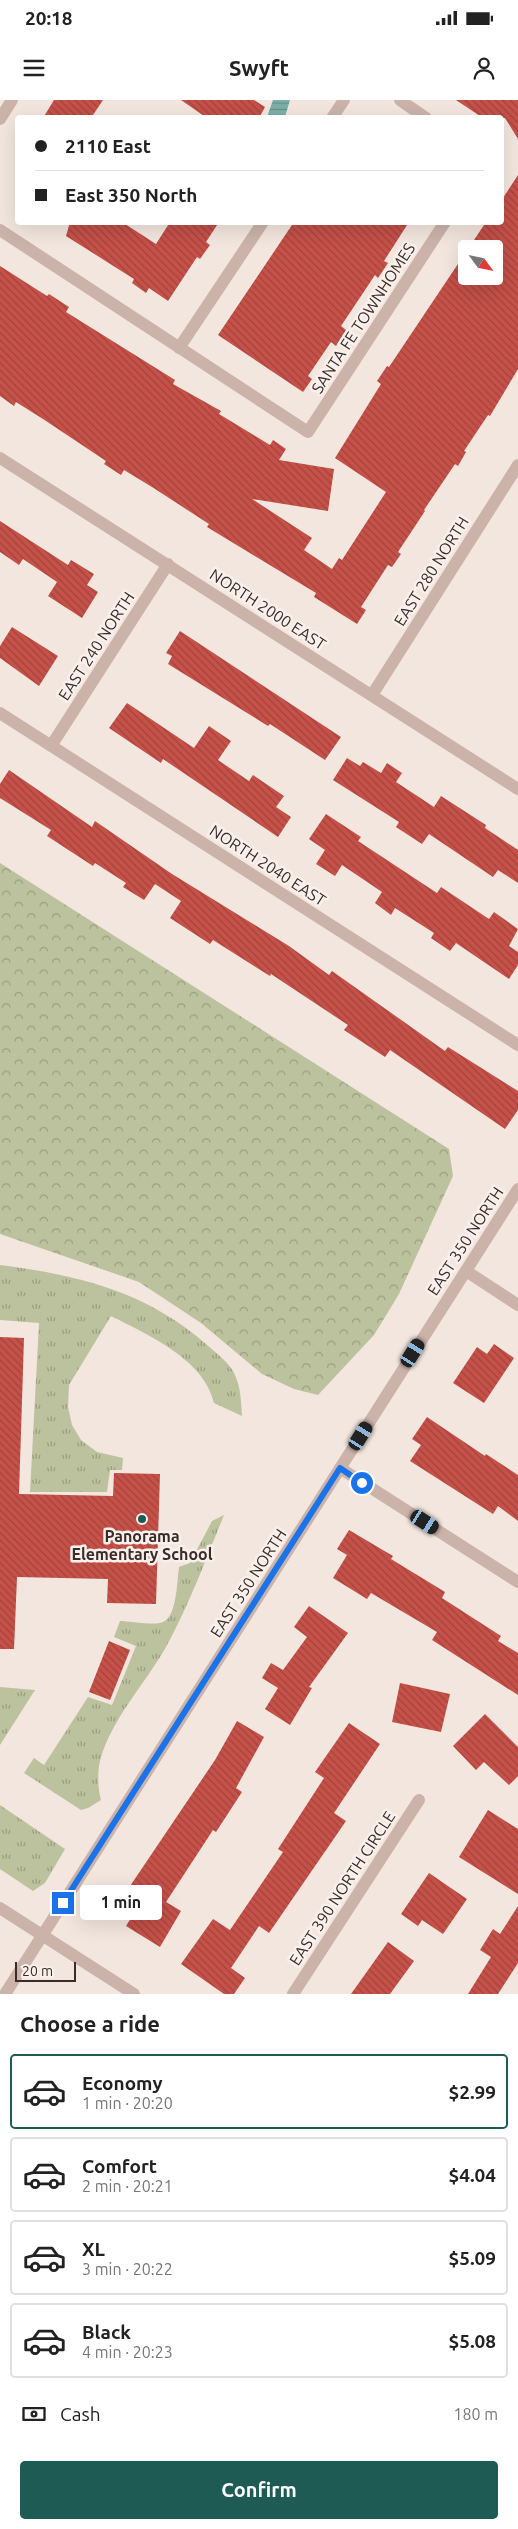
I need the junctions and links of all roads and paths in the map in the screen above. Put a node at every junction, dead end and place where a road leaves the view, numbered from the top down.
1 (12, 100) edge
2 (344, 100) edge
3 (400, 100) edge
4 (334, 115) edge
5 (422, 115) edge
6 (0, 119) edge
7 (260, 225) edge
8 (443, 225) edge
9 (0, 230) edge
10 (179, 348) junction
11 (0, 458) edge
12 (518, 465) edge
13 (168, 564) junction
14 (372, 695) junction
15 (0, 713) edge
16 (51, 746) junction
17 (518, 789) edge
18 (518, 1045) edge
19 (518, 1189) edge
20 (466, 1271) junction
21 (518, 1305) edge
22 (340, 1468) junction
23 (518, 1582) edge
24 (419, 1800) dead end
25 (0, 1908) edge
26 (42, 1935) junction
27 (5, 1994) edge
28 (134, 1994) edge
29 (293, 1994) edge

1 - 6 street
2 - 4 street
3 - 5 street
7 - 10 street
8 - 10 street, SANTA FE TOWNHOMES
9 - 10 street
11 - 13 street, NORTH 2000 EAST
12 - 14 street, EAST 280 NORTH
13 - 14 street, NORTH 2000 EAST
13 - 16 street, EAST 240 NORTH
14 - 17 street, NORTH 2000 EAST
15 - 16 street, NORTH 2040 EAST
16 - 18 street, NORTH 2040 EAST
19 - 20 street, EAST 350 NORTH
20 - 21 street
20 - 22 street, EAST 350 NORTH
22 - 23 street
22 - 26 street, EAST 350 NORTH
24 - 29 street, EAST 390 NORTH CIRCLE
25 - 26 street
26 - 27 street, EAST 350 NORTH
26 - 28 street

